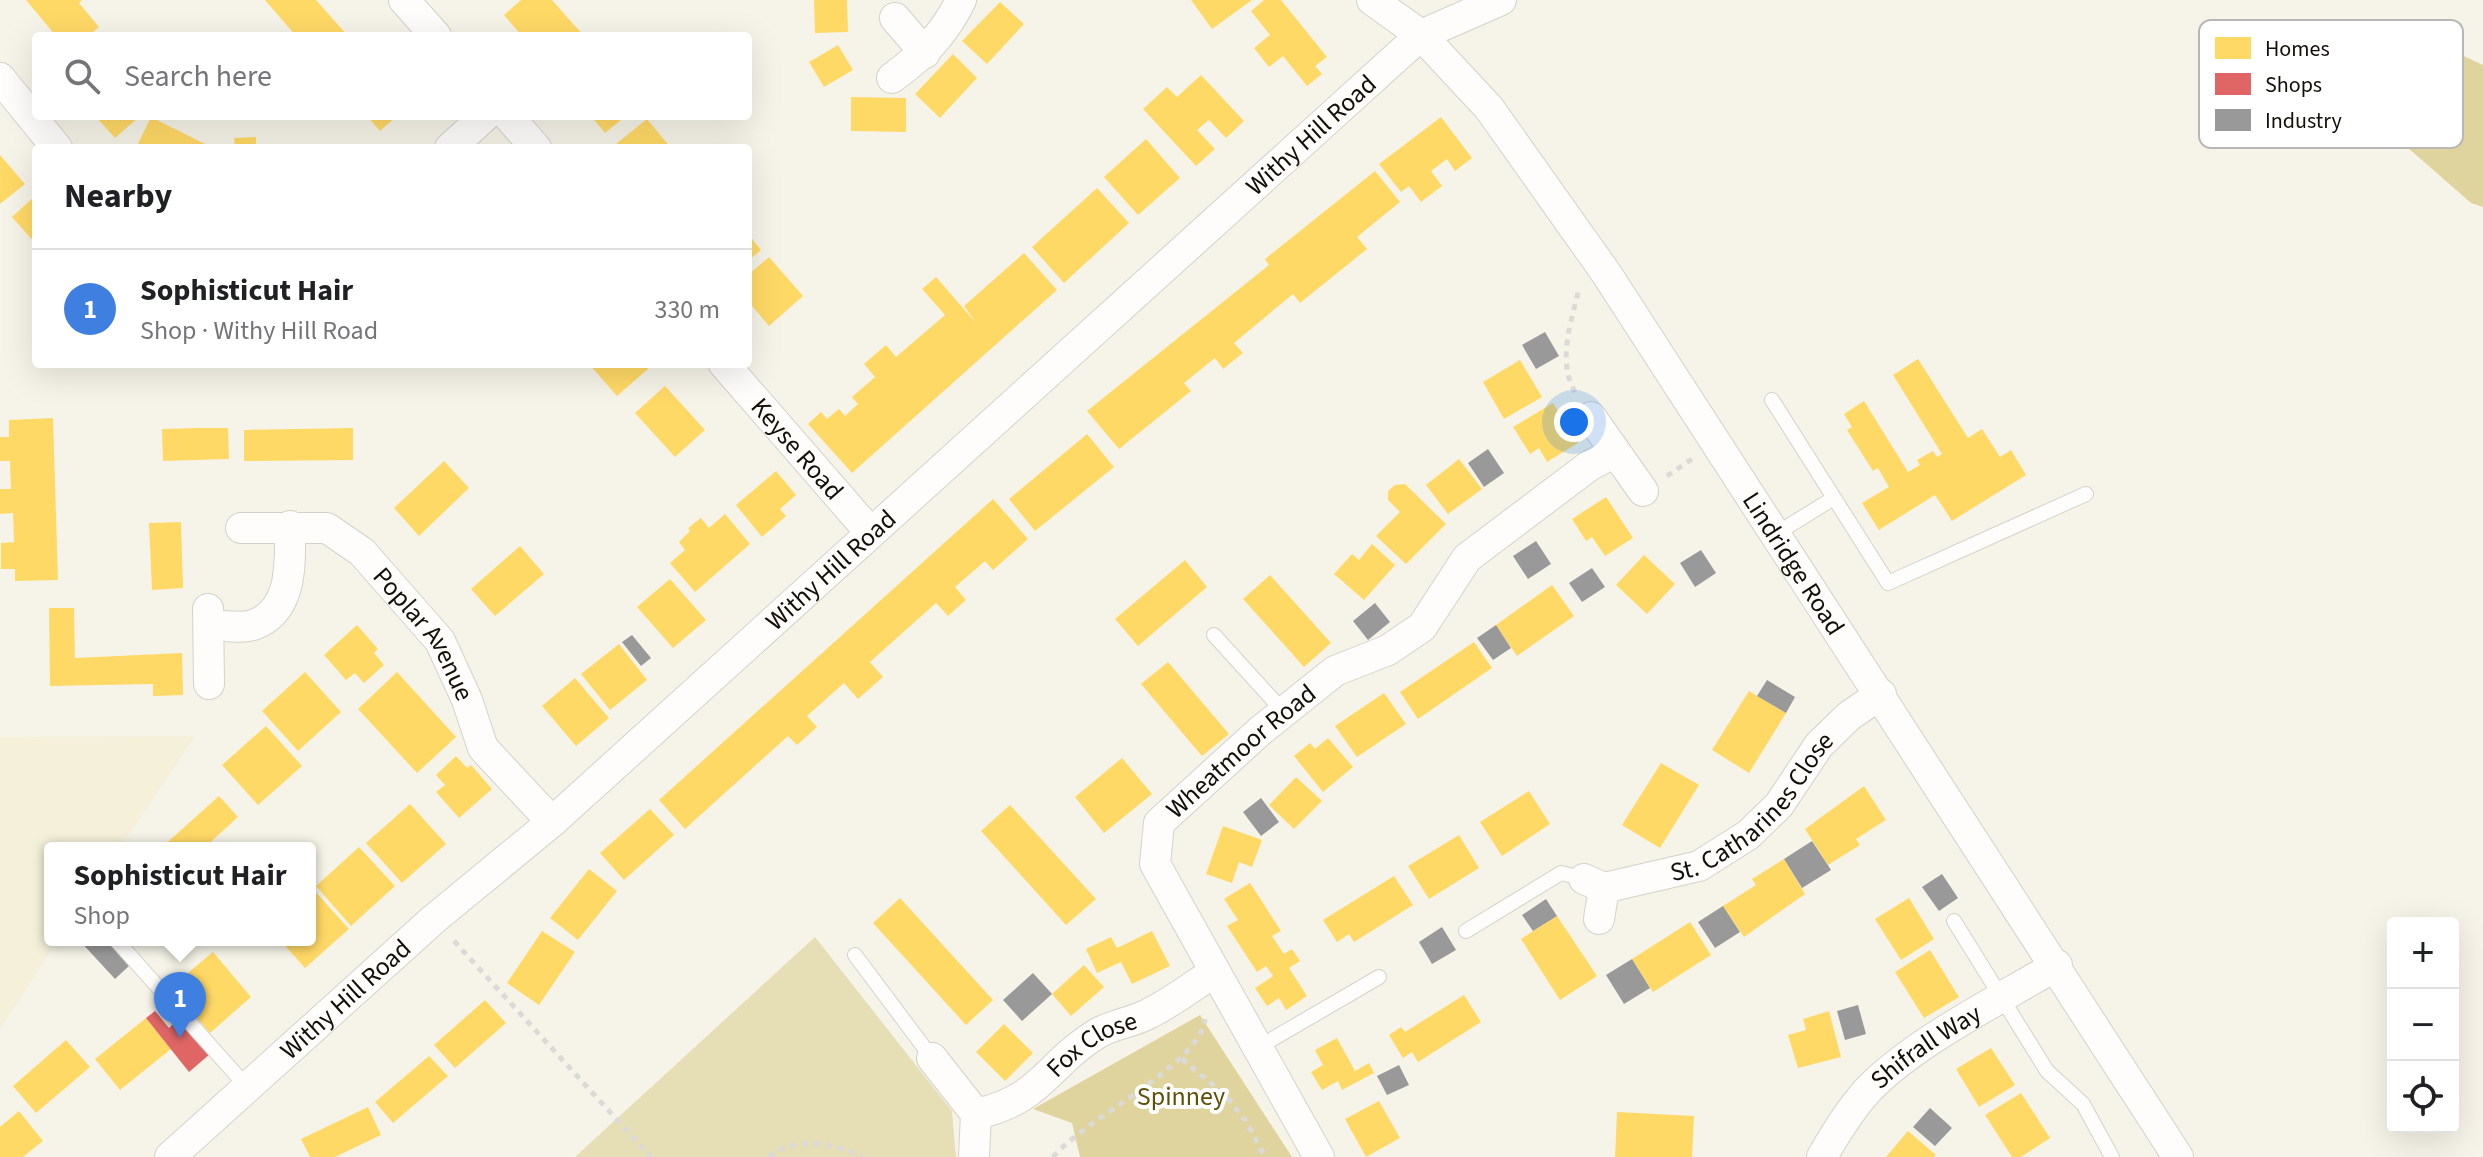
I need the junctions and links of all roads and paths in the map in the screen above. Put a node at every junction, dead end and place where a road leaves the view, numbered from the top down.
1 (404, 0) edge
2 (961, 0) edge
3 (1372, 0) edge
4 (1501, 0) edge
5 (895, 18) dead end
6 (432, 32) edge
7 (1421, 35) junction
8 (925, 53) junction
9 (0, 78) edge
10 (892, 78) dead end
11 (32, 117) edge
12 (34, 120) edge
13 (481, 120) edge
14 (512, 120) edge
15 (54, 144) edge
16 (454, 144) edge
17 (532, 144) edge
18 (1589, 248) junction
19 (727, 368) edge
20 (1772, 400) dead end
21 (1591, 417) joint
22 (1718, 443) junction
23 (1615, 452) junction
24 (1643, 491) joint
25 (2086, 494) dead end
26 (1834, 498) junction
27 (290, 526) junction
28 (241, 528) dead end
29 (870, 532) junction
30 (1777, 533) junction
31 (1214, 635) dead end
32 (209, 684) dead end
33 (1881, 694) junction
34 (1284, 712) junction
35 (552, 822) junction
36 (1594, 884) junction
37 (434, 919) junction
38 (1599, 919) dead end
39 (1954, 921) dead end
40 (1466, 931) dead end
41 (121, 946) edge
42 (855, 955) dead end
43 (2057, 965) junction
44 (1215, 976) junction
45 (1379, 977) dead end
46 (2001, 999) junction
47 (1256, 1048) junction
48 (932, 1058) joint
49 (1182, 1059) junction
50 (248, 1088) junction
51 (976, 1114) junction
52 (170, 1157) edge
53 (651, 1157) edge
54 (769, 1157) edge
55 (863, 1157) edge
56 (974, 1157) edge
57 (1053, 1157) edge
58 (1265, 1157) edge
59 (1319, 1157) edge
60 (1822, 1157) edge
61 (2112, 1157) edge
62 (2178, 1157) edge

1 - 6 street
2 - 8 street
3 - 7 street, Lindridge Road
4 - 7 street, Withy Hill Road
5 - 8 street
7 - 18 street, Lindridge Road
7 - 29 street, Withy Hill Road
8 - 10 street
9 - 11 street
12 - 15 street
13 - 16 street
14 - 17 street
18 - 21 path
18 - 22 street, Lindridge Road
19 - 29 street, Keyse Road
20 - 26 lane
21 - 23 street
22 - 24 path
22 - 30 street, Lindridge Road
23 - 24 street
23 - 34 street, Wheatmoor Road
25 - 26 lane
26 - 30 lane
27 - 28 street, Poplar Avenue
27 - 32 street
27 - 35 street, Poplar Avenue
29 - 35 street, Withy Hill Road
30 - 33 street, Lindridge Road
31 - 34 lane
33 - 36 street, St. Catharines Close
33 - 43 street, Lindridge Road
34 - 44 street, Wheatmoor Road
35 - 37 street, Withy Hill Road
36 - 38 street
36 - 40 lane
37 - 50 street, Withy Hill Road
37 - 53 path
39 - 46 lane
41 - 50 lane
42 - 48 lane
43 - 46 street, Shifrall Way
43 - 62 street, Lindridge Road
44 - 47 street, Wheatmoor Road
44 - 49 path
44 - 51 street, Fox Close
45 - 47 lane
46 - 60 street, Shifrall Way
46 - 61 lane
47 - 59 street, Wheatmoor Road
48 - 51 street
49 - 57 path
49 - 58 path
50 - 52 street, Withy Hill Road
51 - 56 street
54 - 55 path

